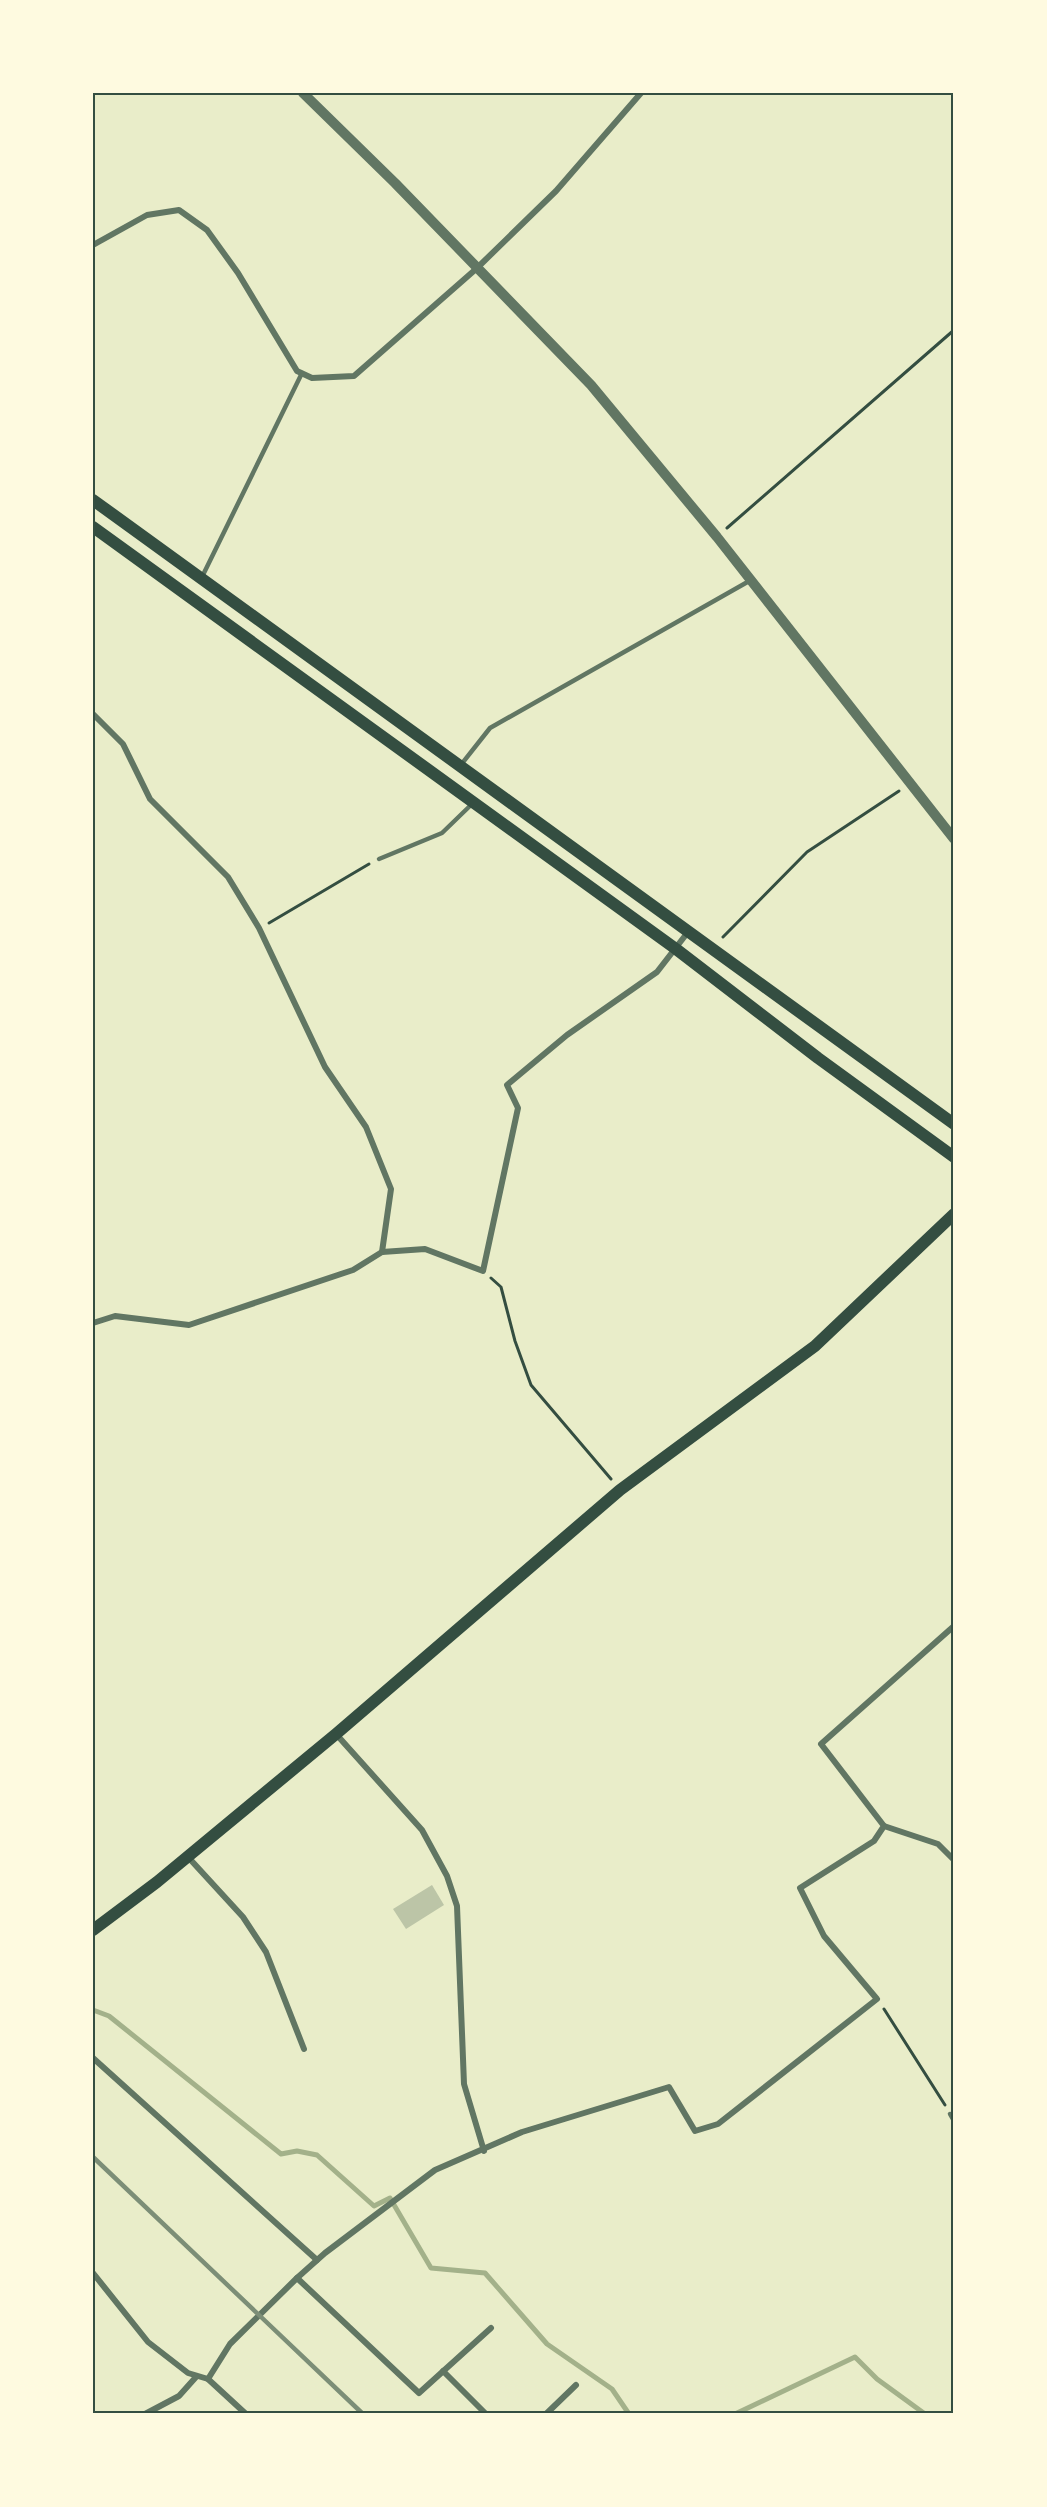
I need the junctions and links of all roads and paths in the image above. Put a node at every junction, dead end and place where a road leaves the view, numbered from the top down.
1 (303, 93) edge
2 (641, 93) edge
3 (93, 245) edge
4 (476, 269) junction
5 (954, 330) edge
6 (302, 373) junction
7 (93, 500) edge
8 (93, 528) edge
9 (717, 537) junction
10 (201, 580) junction
11 (751, 580) junction
12 (93, 714) edge
13 (460, 767) junction
14 (911, 783) junction
15 (473, 802) junction
16 (952, 832) edge
17 (379, 859) joint
18 (260, 928) junction
19 (688, 932) junction
20 (676, 949) junction
21 (712, 950) junction
22 (954, 1124) edge
23 (954, 1157) edge
24 (954, 1214) edge
25 (382, 1252) junction
26 (483, 1271) junction
27 (93, 1323) edge
28 (620, 1490) junction
29 (954, 1626) edge
30 (336, 1734) junction
31 (884, 1826) junction
32 (188, 1857) junction
33 (954, 1860) edge
34 (93, 1930) edge
35 (877, 2000) junction
36 (304, 2049) dead end
37 (93, 2058) edge
38 (950, 2114) joint
39 (954, 2121) edge
40 (484, 2151) junction
41 (317, 2260) junction
42 (93, 2273) edge
43 (297, 2278) junction
44 (490, 2328) dead end
45 (443, 2371) junction
46 (196, 2377) junction
47 (208, 2379) junction
48 (576, 2385) dead end
49 (244, 2413) edge
50 (145, 2414) edge
51 (486, 2414) edge
52 (546, 2414) edge

1 - 4 street
2 - 4 street
3 - 6 street
4 - 6 street
4 - 9 street
5 - 9 path
6 - 10 lane
7 - 10 main road
8 - 15 main road
9 - 11 street
10 - 13 main road
11 - 13 lane
11 - 14 street
12 - 18 street
13 - 19 main road
14 - 16 street
14 - 21 path
15 - 17 lane
15 - 20 main road
17 - 18 path
18 - 25 street
19 - 20 street
19 - 21 main road
20 - 23 main road
20 - 26 street
21 - 22 main road
24 - 28 main road
25 - 26 street
25 - 27 street
26 - 28 path
28 - 30 main road
29 - 31 street
30 - 32 main road
30 - 40 street
31 - 33 street
31 - 35 street
32 - 34 main road
32 - 36 street
35 - 38 path
35 - 40 street
37 - 41 street
38 - 39 lane
40 - 41 street
41 - 43 street
42 - 46 street
43 - 45 street
43 - 47 street
44 - 45 street
45 - 51 street
46 - 47 street
46 - 50 street
47 - 49 street
48 - 52 street

